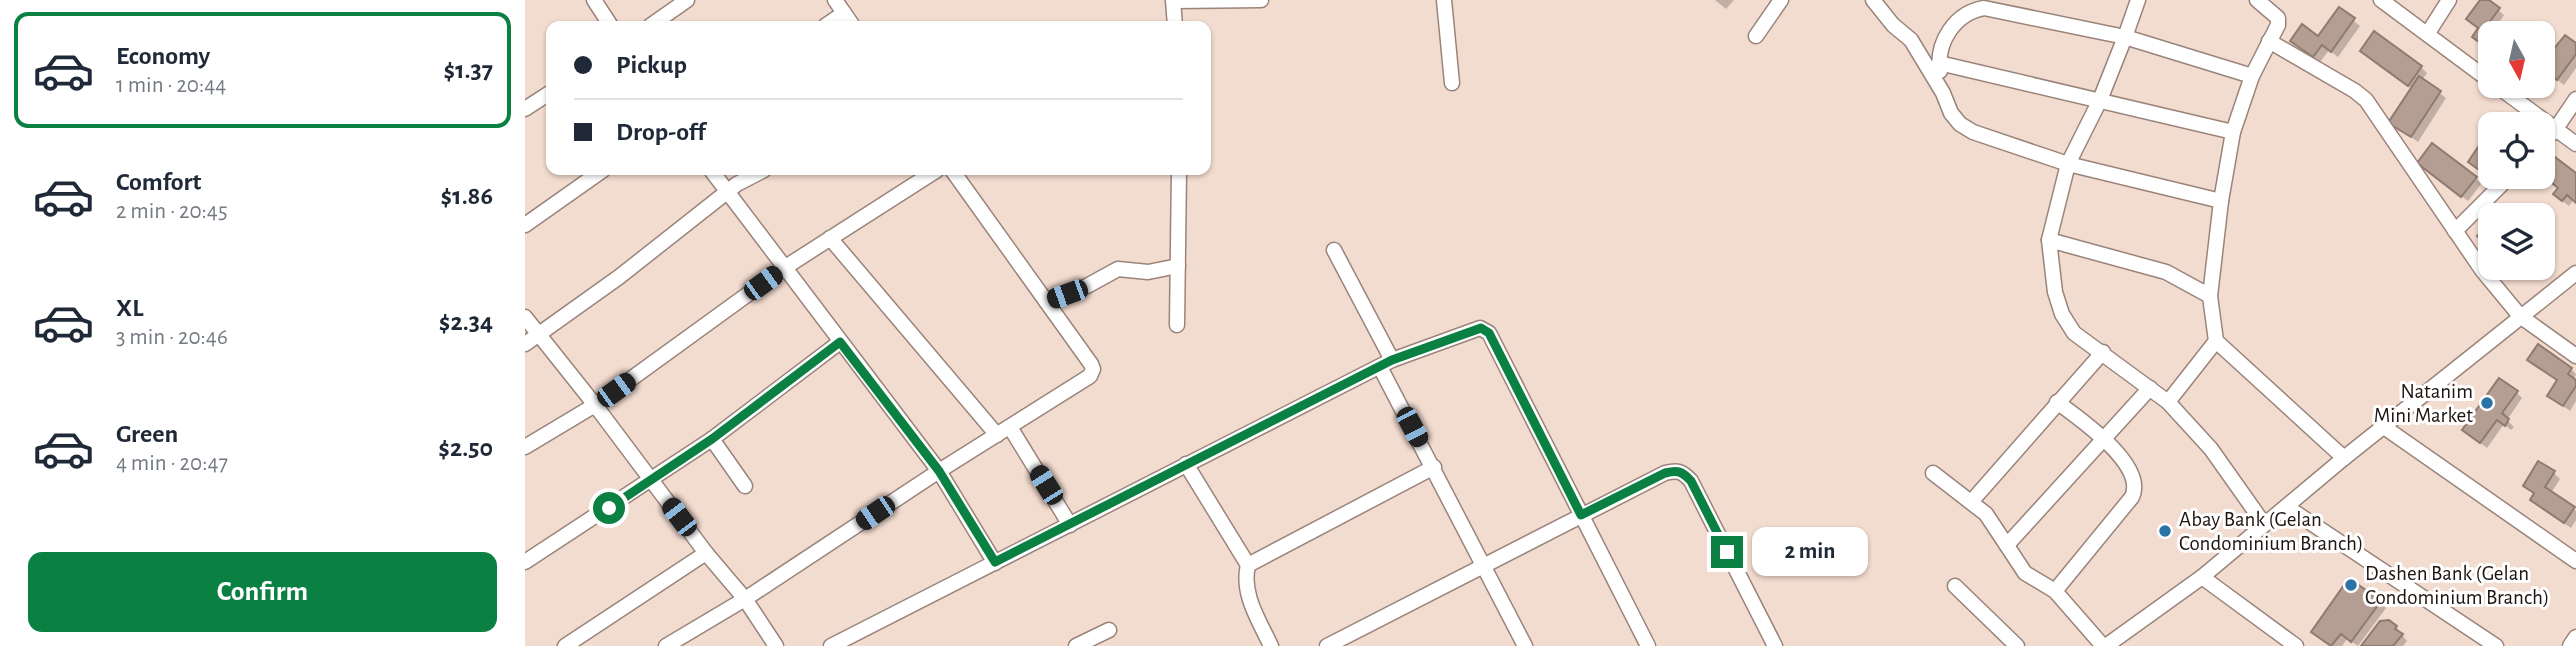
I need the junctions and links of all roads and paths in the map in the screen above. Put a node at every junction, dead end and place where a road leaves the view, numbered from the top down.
1 (594, 0) edge
2 (687, 0) edge
3 (835, 0) edge
4 (1261, 0) edge
5 (1444, 0) edge
6 (1781, 0) edge
7 (1873, 0) edge
8 (2138, 0) edge
9 (2257, 0) edge
10 (2381, 0) edge
11 (2449, 0) edge
12 (1173, 1) edge
13 (844, 13) junction
14 (608, 21) edge
15 (657, 21) edge
16 (832, 21) edge
17 (850, 21) edge
18 (1175, 21) edge
19 (2428, 33) junction
20 (1756, 36) dead end
21 (2125, 37) junction
22 (2269, 41) junction
23 (1939, 63) junction
24 (2478, 72) edge
25 (2252, 76) junction
26 (1452, 83) dead end
27 (1943, 93) junction
28 (546, 95) edge
29 (2513, 98) edge
30 (2576, 99) edge
31 (2100, 100) junction
32 (525, 109) edge
33 (2531, 112) edge
34 (2555, 130) joint
35 (2233, 132) junction
36 (2576, 144) edge
37 (2068, 164) junction
38 (596, 175) edge
39 (714, 175) edge
40 (753, 175) edge
41 (929, 175) edge
42 (955, 175) edge
43 (1179, 175) edge
44 (2497, 189) edge
45 (727, 194) junction
46 (2221, 201) junction
47 (525, 225) edge
48 (2455, 231) junction
49 (830, 238) junction
50 (2049, 240) junction
51 (1334, 250) dead end
52 (1178, 266) junction
53 (784, 268) junction
54 (2576, 272) edge
55 (2210, 296) junction
56 (1046, 302) junction
57 (2520, 316) junction
58 (525, 317) edge
59 (1177, 325) dead end
60 (539, 334) junction
61 (2216, 341) junction
62 (840, 342) junction
63 (525, 344) edge
64 (2102, 352) junction
65 (2576, 356) edge
66 (1386, 364) junction
67 (2150, 388) junction
68 (2057, 401) junction
69 (2168, 402) junction
70 (595, 405) junction
71 (1010, 427) junction
72 (2384, 427) junction
73 (997, 435) junction
74 (2105, 437) junction
75 (712, 439) junction
76 (525, 447) edge
77 (2344, 458) junction
78 (1185, 464) junction
79 (1434, 467) junction
80 (939, 471) junction
81 (1933, 473) dead end
82 (652, 481) junction
83 (745, 486) dead end
84 (1971, 502) junction
85 (2287, 507) junction
86 (1581, 515) junction
87 (2264, 524) junction
88 (1070, 525) junction
89 (2007, 545) junction
90 (706, 553) junction
91 (2576, 561) edge
92 (525, 562) edge
93 (995, 562) junction
94 (1248, 565) junction
95 (1485, 567) junction
96 (2202, 577) junction
97 (1955, 586) dead end
98 (2055, 591) junction
99 (745, 599) junction
100 (1109, 630) dead end
101 (2576, 637) edge
102 (565, 646) edge
103 (666, 646) edge
104 (776, 646) edge
105 (831, 646) edge
106 (1076, 646) edge
107 (1271, 646) edge
108 (1327, 646) edge
109 (1525, 646) edge
110 (1648, 646) edge
111 (1775, 646) edge
112 (2017, 646) edge
113 (2105, 646) edge
114 (2296, 646) edge
115 (2496, 646) edge
116 (2570, 646) edge

1 - 14 street
2 - 15 street
3 - 13 street
4 - 12 street
5 - 26 street
6 - 20 street
7 - 27 street
8 - 21 street
9 - 22 street
10 - 19 street
11 - 19 street
12 - 18 street
13 - 16 street
13 - 17 street
19 - 24 street
21 - 23 street
21 - 25 street
21 - 31 street
22 - 25 street
22 - 48 street
23 - 27 street
23 - 31 street
25 - 35 street
27 - 37 street
28 - 32 street
29 - 33 street
30 - 34 street
31 - 35 street
31 - 37 street
34 - 36 street
35 - 46 street
37 - 46 street
37 - 50 street
38 - 47 street
39 - 45 street
40 - 45 street
41 - 49 street
42 - 56 street
43 - 52 street
44 - 48 street
45 - 53 street
45 - 60 street
46 - 55 street
48 - 57 street
49 - 53 street
49 - 73 street
50 - 55 street
50 - 64 street
51 - 66 street
52 - 56 street
52 - 59 street
53 - 62 street
53 - 70 street
54 - 57 street
55 - 61 street
56 - 71 street
57 - 65 street
57 - 72 street
58 - 60 street
60 - 63 street
60 - 70 street
61 - 69 street
61 - 77 street
62 - 75 street
62 - 80 street
64 - 67 street
64 - 68 street
66 - 78 street
66 - 79 street
66 - 86 street
67 - 69 street
67 - 74 street
68 - 74 street
68 - 84 street
69 - 87 street
70 - 76 street
70 - 82 street
71 - 73 street
71 - 88 street
72 - 77 street
72 - 91 street
73 - 80 street
74 - 89 street
74 - 98 street
75 - 82 street
75 - 83 street
77 - 85 street
78 - 88 street
78 - 94 street
79 - 94 street
79 - 95 street
80 - 93 street
80 - 99 street
81 - 84 street
82 - 90 street
82 - 92 street
84 - 89 street
85 - 87 street
85 - 115 street
86 - 95 street
86 - 110 street
86 - 111 street
87 - 96 street
88 - 93 street
89 - 98 street
90 - 99 street
90 - 102 street
93 - 105 street
94 - 107 street
95 - 108 street
95 - 109 street
96 - 113 street
96 - 114 street
97 - 112 street
98 - 113 street
99 - 103 street
99 - 104 street
100 - 106 street
101 - 116 street

